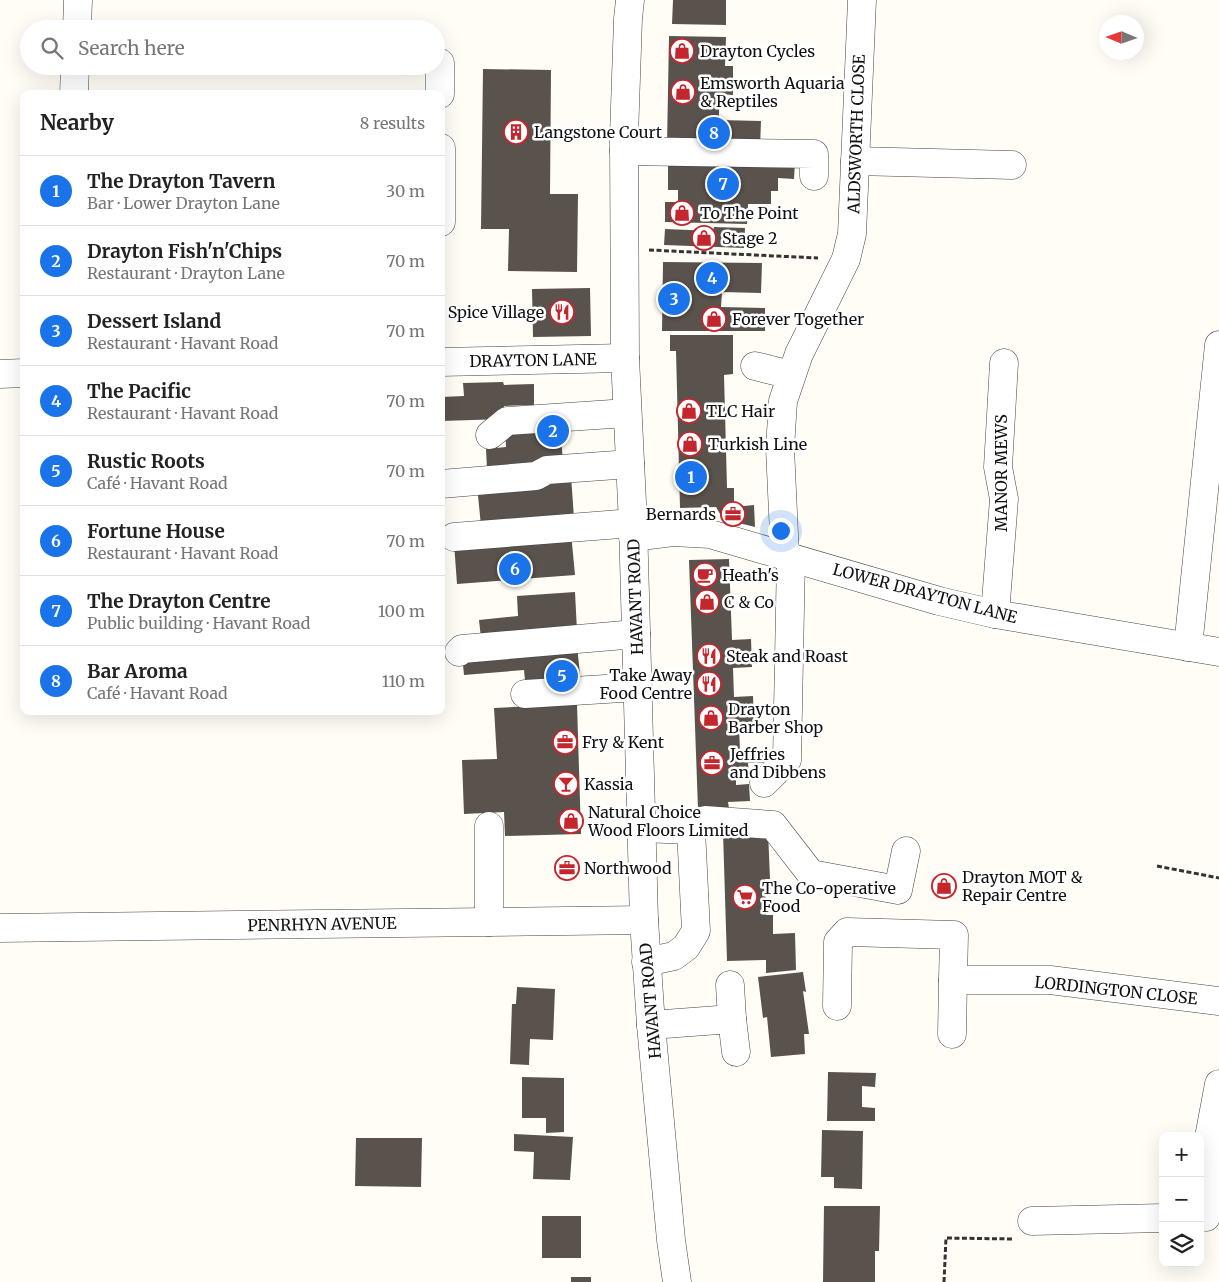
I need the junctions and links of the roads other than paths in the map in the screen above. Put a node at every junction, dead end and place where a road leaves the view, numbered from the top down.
1 (78, 0) edge
2 (630, 0) edge
3 (862, 0) edge
4 (77, 20) edge
5 (75, 75) edge
6 (440, 75) edge
7 (74, 90) edge
8 (440, 90) edge
9 (624, 151) junction
10 (856, 161) junction
11 (1012, 165) dead end
12 (814, 176) dead end
13 (1219, 345) edge
14 (625, 358) junction
15 (445, 362) edge
16 (1004, 363) dead end
17 (755, 366) dead end
18 (20, 373) edge
19 (0, 374) edge
20 (791, 375) junction
21 (627, 413) junction
22 (490, 435) dead end
23 (630, 464) junction
24 (445, 484) edge
25 (633, 530) junction
26 (454, 537) dead end
27 (788, 556) junction
28 (995, 614) junction
29 (636, 634) junction
30 (1188, 647) junction
31 (459, 652) dead end
32 (1219, 652) edge
33 (638, 687) junction
34 (525, 694) dead end
35 (764, 784) dead end
36 (488, 826) dead end
37 (642, 828) junction
38 (691, 830) junction
39 (906, 851) dead end
40 (644, 920) junction
41 (489, 922) junction
42 (0, 928) edge
43 (646, 962) junction
44 (953, 980) junction
45 (730, 985) dead end
46 (1219, 1001) edge
47 (837, 1006) dead end
48 (732, 1019) junction
49 (651, 1025) junction
50 (952, 1034) dead end
51 (736, 1052) dead end
52 (1217, 1100) edge
53 (1208, 1217) edge
54 (1159, 1218) edge
55 (1032, 1221) road end
56 (677, 1282) edge

1 - 4 street
2 - 9 street, HAVANT ROAD
3 - 10 street, ALDSWORTH CLOSE
5 - 7 street
6 - 8 street
9 - 12 street
9 - 14 street, HAVANT ROAD
10 - 11 street
10 - 20 street, ALDSWORTH CLOSE
13 - 30 street
14 - 15 street, DRAYTON LANE
14 - 21 street, HAVANT ROAD
16 - 28 street, MANOR MEWS
17 - 20 street
18 - 19 street
20 - 27 street, ALDSWORTH CLOSE
21 - 22 street
21 - 23 street, HAVANT ROAD
23 - 24 street
23 - 25 street, HAVANT ROAD
25 - 26 street, LOWER DRAYTON LANE
25 - 27 street, LOWER DRAYTON LANE
25 - 29 street, HAVANT ROAD
27 - 28 street, LOWER DRAYTON LANE
27 - 35 street, ALDSWORTH CLOSE
28 - 30 street, LOWER DRAYTON LANE
29 - 31 street
29 - 33 street, HAVANT ROAD
30 - 32 street, LOWER DRAYTON LANE
33 - 34 street
33 - 37 street, HAVANT ROAD
36 - 41 street
37 - 38 street
37 - 40 street, HAVANT ROAD
38 - 39 street
38 - 43 street
40 - 41 street, PENRHYN AVENUE
40 - 43 street, HAVANT ROAD
41 - 42 street, PENRHYN AVENUE
43 - 49 street, HAVANT ROAD
44 - 46 street, LORDINGTON CLOSE
44 - 47 street
44 - 50 street
45 - 48 street
48 - 49 street
48 - 51 street
49 - 56 street, HAVANT ROAD
52 - 53 street
54 - 55 street

